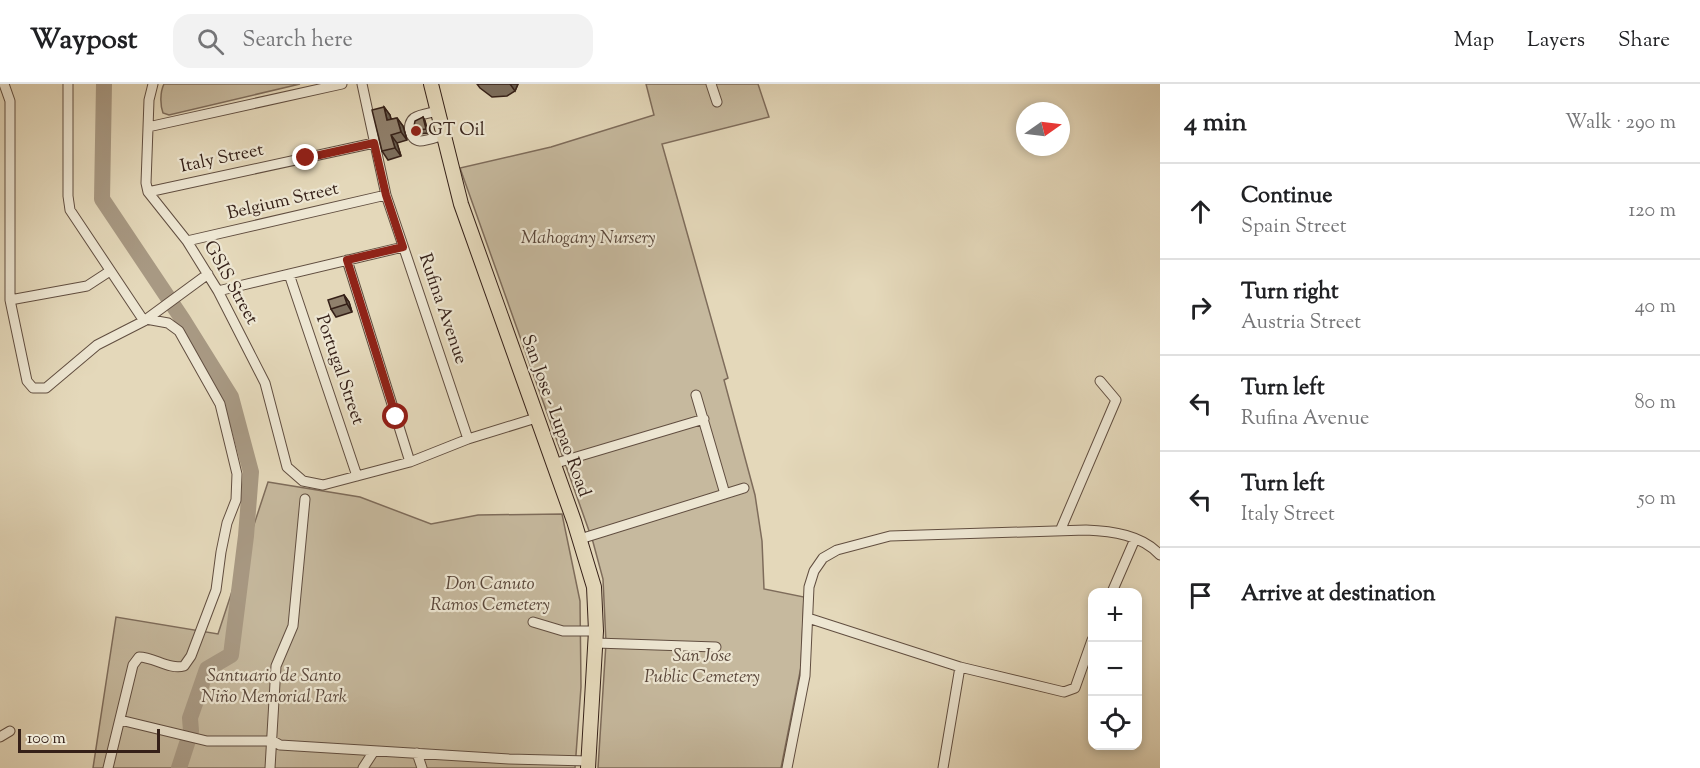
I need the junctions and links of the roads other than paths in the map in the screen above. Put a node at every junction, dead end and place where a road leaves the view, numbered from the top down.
1 (4, 84) edge
2 (68, 84) edge
3 (153, 84) edge
4 (342, 84) edge
5 (362, 84) edge
6 (431, 84) edge
7 (711, 84) edge
8 (304, 88) edge
9 (717, 102) dead end
10 (438, 111) junction
11 (148, 128) junction
12 (444, 135) junction
13 (0, 142) edge
14 (374, 143) junction
15 (10, 149) junction
16 (148, 192) junction
17 (386, 195) junction
18 (187, 241) junction
19 (403, 247) junction
20 (347, 260) junction
21 (110, 271) junction
22 (208, 274) junction
23 (289, 274) junction
24 (218, 291) junction
25 (10, 300) junction
26 (145, 320) junction
27 (1100, 381) dead end
28 (696, 395) dead end
29 (536, 418) junction
30 (704, 419) junction
31 (468, 439) junction
32 (410, 462) junction
33 (553, 464) junction
34 (357, 476) junction
35 (744, 488) dead end
36 (725, 494) junction
37 (305, 499) dead end
38 (1059, 531) junction
39 (580, 539) junction
40 (1135, 539) junction
41 (1160, 555) edge
42 (1114, 588) edge
43 (808, 618) junction
44 (533, 622) dead end
45 (596, 637) junction
46 (1091, 642) edge
47 (716, 647) dead end
48 (960, 667) junction
49 (120, 720) junction
50 (10, 731) dead end
51 (0, 737) edge
52 (273, 741) junction
53 (374, 751) junction
54 (417, 753) junction
55 (588, 765) edge
56 (108, 768) edge
57 (270, 768) edge
58 (363, 768) edge
59 (422, 768) edge
60 (787, 768) edge
61 (943, 768) edge

1 - 15 street
2 - 21 street
3 - 11 street
4 - 8 street
5 - 14 street, Rufina Avenue
6 - 10 highway, San Jose - Lupao Road
7 - 9 street
8 - 11 street
10 - 12 highway, San Jose - Lupao Road
10 - 12 street
11 - 16 street
12 - 29 highway, San Jose - Lupao Road
13 - 15 street
14 - 16 street, Italy Street
14 - 17 street, Rufina Avenue
15 - 25 street
16 - 18 street, GSIS Street
17 - 18 street, Belgium Street
17 - 19 street, Rufina Avenue
18 - 22 street, GSIS Street
19 - 20 street
19 - 31 street, Rufina Avenue
20 - 23 street
20 - 32 street
21 - 25 street
21 - 26 street
22 - 24 street, GSIS Street
22 - 26 street
23 - 24 street
23 - 34 street, Portugal Street
24 - 34 street, GSIS Street
25 - 26 street
26 - 49 street
27 - 38 street
28 - 30 street
29 - 31 street
29 - 33 highway, San Jose - Lupao Road
30 - 33 street
30 - 36 street
31 - 32 street
32 - 34 street
33 - 39 highway, San Jose - Lupao Road
35 - 36 street
36 - 39 street
37 - 52 street
38 - 40 street
38 - 43 street
39 - 45 highway, San Jose - Lupao Road
40 - 41 street
40 - 42 street
43 - 48 street
43 - 60 street
44 - 45 street
45 - 47 street
45 - 55 highway, San Jose - Lupao Road
46 - 48 street
48 - 61 street
49 - 52 street
49 - 56 street
50 - 51 street
52 - 53 street
52 - 57 street
53 - 54 street
53 - 58 street
54 - 55 street
54 - 59 street

